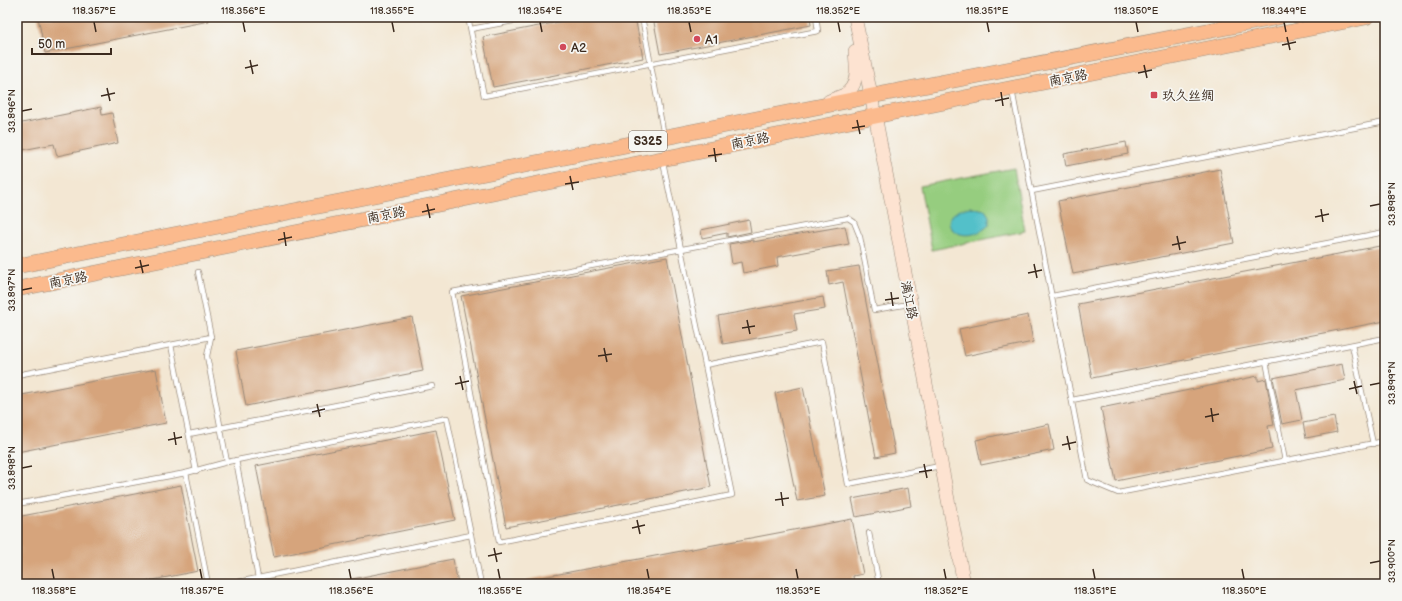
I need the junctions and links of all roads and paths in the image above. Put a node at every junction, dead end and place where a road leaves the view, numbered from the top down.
1 (468, 17) edge
2 (535, 17) edge
3 (642, 17) edge
4 (816, 17) edge
5 (854, 17) edge
6 (1279, 17) edge
7 (1366, 17) edge
8 (470, 30) junction
9 (651, 63) junction
10 (1012, 88) junction
11 (872, 96) junction
12 (810, 109) junction
13 (875, 115) junction
14 (1385, 122) edge
15 (665, 138) junction
16 (662, 158) junction
17 (1032, 191) junction
18 (1385, 232) edge
19 (681, 249) junction
20 (17, 266) edge
21 (198, 272) dead end
22 (17, 289) edge
23 (1052, 296) junction
24 (911, 303) junction
25 (211, 337) junction
26 (1385, 338) edge
27 (170, 345) junction
28 (1352, 345) junction
29 (1266, 361) junction
30 (705, 365) junction
31 (17, 375) edge
32 (433, 386) dead end
33 (1072, 400) junction
34 (221, 428) junction
35 (189, 434) junction
36 (1385, 441) edge
37 (1373, 444) junction
38 (236, 460) junction
39 (1285, 460) junction
40 (227, 462) junction
41 (942, 466) junction
42 (196, 471) junction
43 (186, 474) junction
44 (17, 504) edge
45 (870, 533) dead end
46 (471, 535) junction
47 (258, 578) junction
48 (235, 583) edge
49 (962, 583) edge
50 (208, 584) edge
51 (228, 584) edge
52 (481, 584) edge
53 (879, 584) edge

1 - 8 lane
2 - 8 lane
3 - 9 lane
4 - 9 lane
5 - 11 street, 漓江路
5 - 12 street
6 - 11 main road, 南京路 / S325
7 - 10 main road, 南京路 / S325
8 - 9 lane
9 - 15 lane
10 - 13 main road, 南京路 / S325
10 - 17 lane
11 - 12 main road, 南京路 / S325
11 - 13 street, 漓江路
12 - 15 main road, 南京路 / S325
13 - 16 main road, 南京路 / S325
13 - 24 street, 漓江路
14 - 17 lane
15 - 20 main road, 南京路 / S325
16 - 19 lane
16 - 22 main road, 南京路 / S325
17 - 23 lane
18 - 23 lane
19 - 24 lane
19 - 30 lane
19 - 30 lane
21 - 25 lane
23 - 33 lane
24 - 41 street, 漓江路
25 - 27 lane
25 - 34 lane
26 - 28 lane
27 - 31 lane
27 - 35 lane
28 - 29 lane
28 - 37 lane
29 - 33 lane
29 - 39 lane
30 - 41 lane
32 - 34 lane
33 - 39 lane
34 - 35 lane
34 - 40 lane
35 - 42 lane
36 - 37 lane
37 - 39 lane
38 - 40 lane
38 - 46 lane
38 - 47 lane
40 - 42 lane
41 - 49 street, 漓江路
42 - 43 lane
43 - 44 lane
43 - 50 lane
45 - 53 lane
46 - 47 lane
46 - 52 lane
47 - 48 lane
48 - 51 lane

